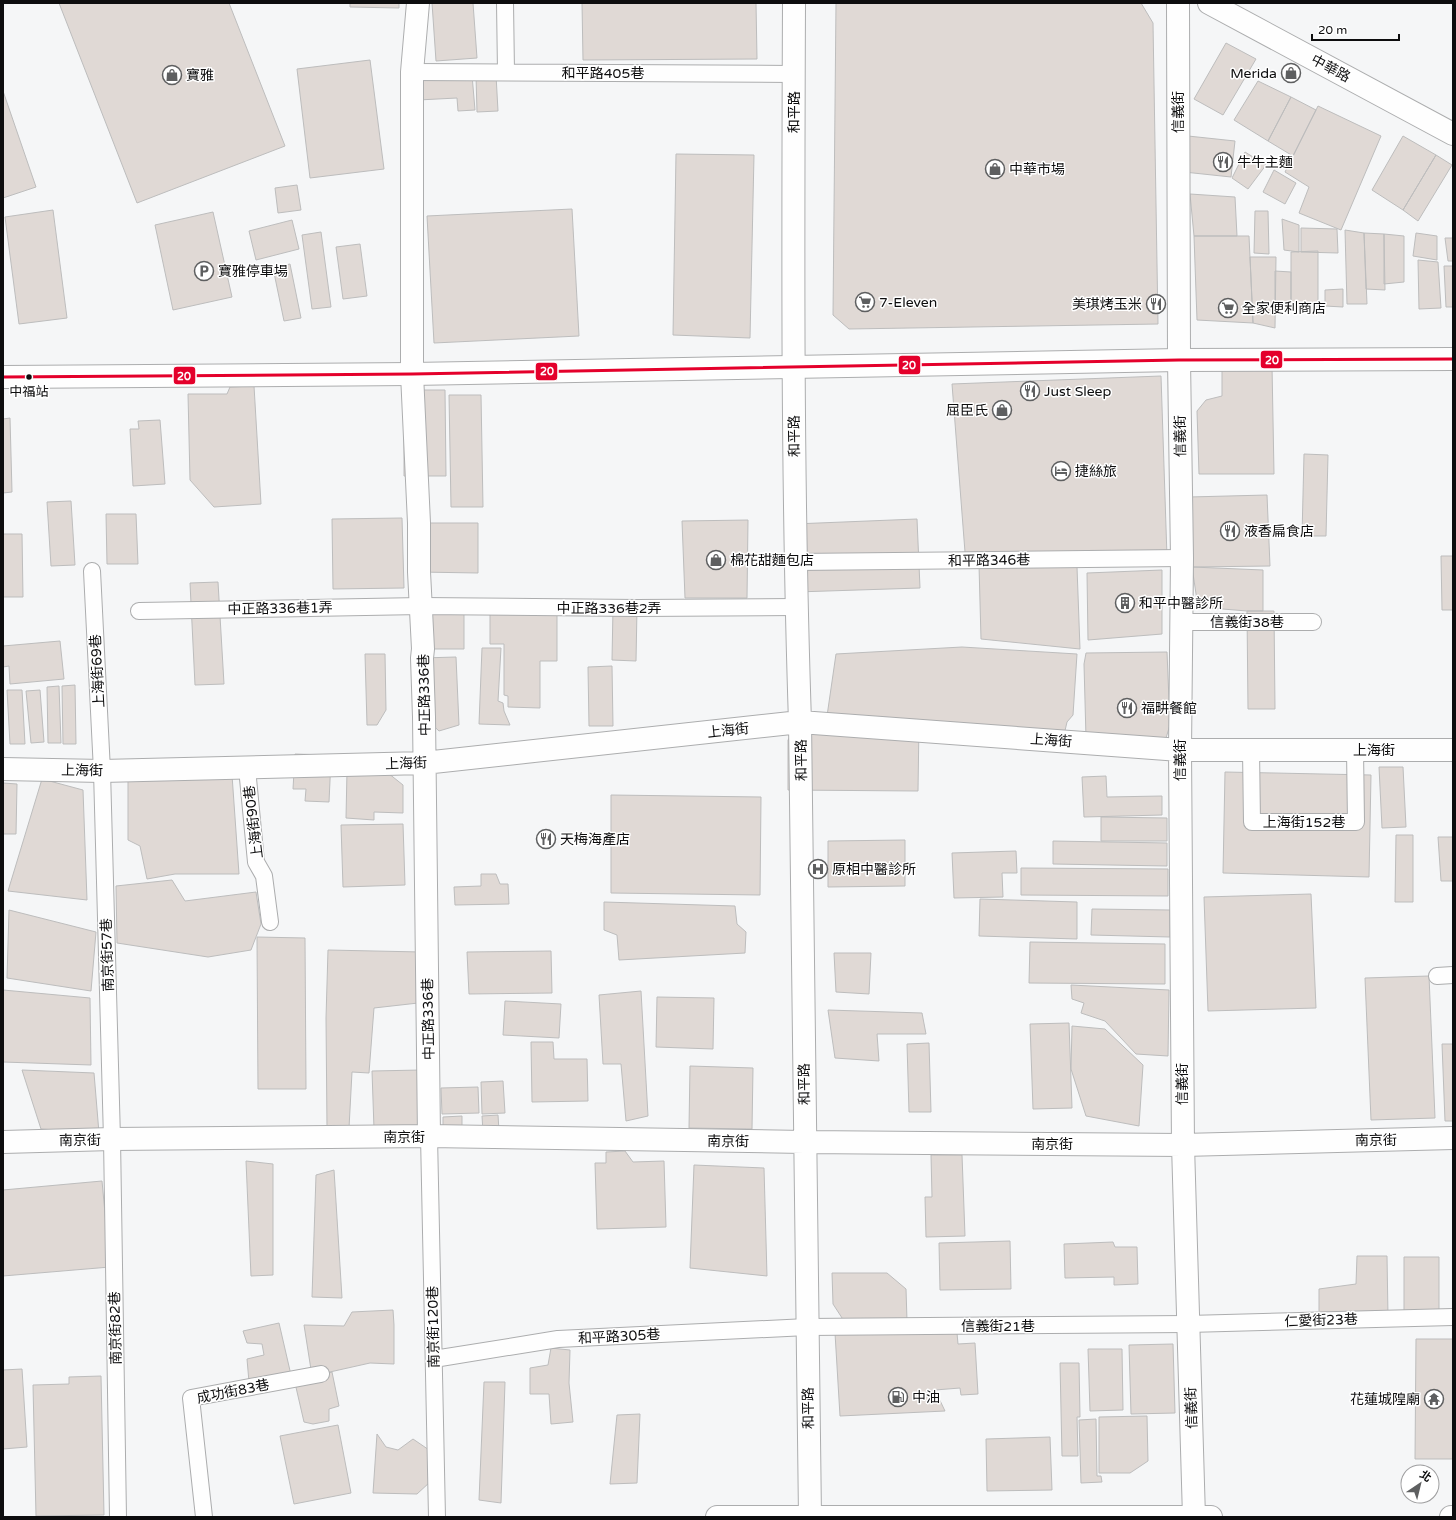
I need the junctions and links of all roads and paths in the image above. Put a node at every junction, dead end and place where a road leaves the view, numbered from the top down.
1 (418, 3) edge
2 (505, 3) edge
3 (794, 3) edge
4 (1178, 3) edge
5 (1209, 3) edge
6 (412, 72) junction
7 (506, 72) junction
8 (794, 74) junction
9 (1453, 134) edge
10 (1453, 359) edge
11 (1179, 360) junction
12 (793, 367) junction
13 (412, 374) junction
14 (3, 377) edge
15 (1182, 558) junction
16 (796, 562) junction
17 (92, 571) dead end
18 (421, 606) junction
19 (796, 607) junction
20 (139, 611) dead end
21 (1181, 622) junction
22 (1313, 622) dead end
23 (800, 722) junction
24 (1180, 750) junction
25 (1251, 750) junction
26 (1355, 750) junction
27 (1453, 750) edge
28 (424, 763) junction
29 (246, 768) junction
30 (3, 769) edge
31 (102, 771) junction
32 (270, 922) dead end
33 (1453, 975) edge
34 (1437, 976) dead end
35 (429, 1136) junction
36 (1453, 1138) edge
37 (112, 1139) junction
38 (3, 1142) edge
39 (804, 1142) junction
40 (1183, 1145) junction
41 (1453, 1317) edge
42 (1188, 1324) junction
43 (807, 1327) junction
44 (434, 1359) junction
45 (321, 1374) dead end
46 (810, 1516) edge
47 (118, 1517) edge
48 (204, 1517) edge
49 (437, 1517) edge
50 (717, 1517) edge
51 (1194, 1517) edge
52 (1211, 1517) edge

1 - 6 street, 中正路336巷
2 - 7 lane
3 - 8 street, 和平路
4 - 11 street, 信義街
5 - 9 street, 中華路
6 - 7 lane, 和平路405巷
6 - 13 street, 中正路336巷
7 - 8 lane, 和平路405巷
8 - 12 street, 和平路
10 - 11 street
11 - 12 street
11 - 15 street, 信義街
12 - 13 street
12 - 16 street, 和平路
13 - 14 street
13 - 18 street, 中正路336巷
15 - 16 lane, 和平路346巷
15 - 21 street, 信義街
16 - 19 street, 和平路
17 - 31 lane, 上海街69巷
18 - 19 lane, 中正路336巷2弄
18 - 20 lane, 中正路336巷1弄
18 - 28 street, 中正路336巷
19 - 23 street, 和平路
21 - 22 lane, 信義街38巷
21 - 24 street, 信義街
23 - 24 street, 上海街
23 - 28 street, 上海街
23 - 39 street, 和平路
24 - 25 street, 上海街
24 - 40 street, 信義街
25 - 26 street, 上海街
25 - 26 lane, 上海街152巷
26 - 27 street, 上海街
28 - 29 street, 上海街
28 - 35 street, 中正路336巷
29 - 31 street, 上海街
29 - 32 lane, 上海街90巷
30 - 31 street, 上海街
31 - 37 lane, 南京街57巷
33 - 34 lane
35 - 37 street, 南京街
35 - 39 street, 南京街
35 - 44 lane, 南京街120巷
36 - 40 street, 南京街
37 - 38 street, 南京街
37 - 47 lane, 南京街82巷
39 - 40 street, 南京街
39 - 43 street, 和平路
40 - 42 street, 信義街
41 - 42 lane, 仁愛街23巷
42 - 43 lane, 信義街21巷
42 - 51 street, 信義街
43 - 44 lane, 和平路305巷
43 - 46 street, 和平路
44 - 49 lane, 南京街120巷
45 - 48 lane, 成功街83巷
46 - 50 street
46 - 51 street
51 - 52 street

